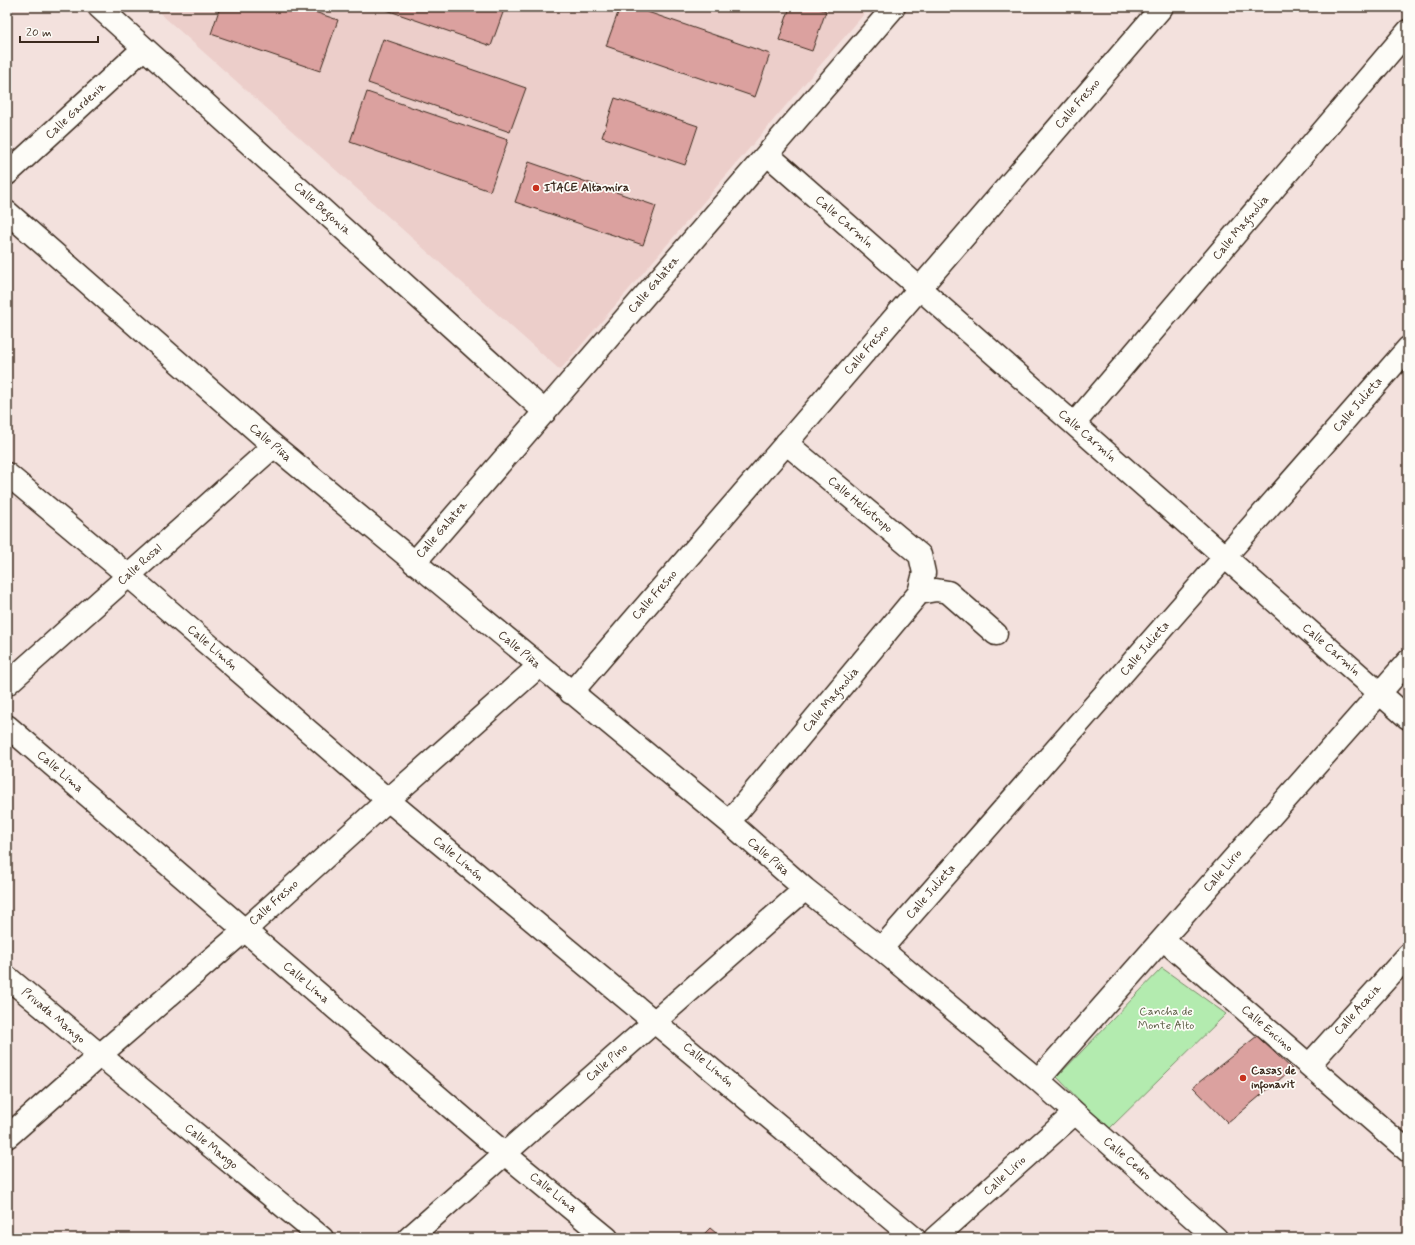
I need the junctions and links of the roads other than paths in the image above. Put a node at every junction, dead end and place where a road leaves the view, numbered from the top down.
1 (99, 7) edge
2 (894, 7) edge
3 (1162, 7) edge
4 (1408, 31) edge
5 (144, 48) junction
6 (767, 154) junction
7 (7, 174) edge
8 (7, 212) edge
9 (920, 288) junction
10 (1408, 348) edge
11 (544, 412) junction
12 (1074, 424) junction
13 (786, 443) junction
14 (274, 446) junction
15 (7, 474) edge
16 (1225, 557) junction
17 (414, 563) junction
18 (129, 576) junction
19 (922, 583) junction
20 (996, 634) dead end
21 (1408, 661) edge
22 (539, 666) junction
23 (7, 684) edge
24 (571, 693) junction
25 (1380, 693) junction
26 (1408, 718) edge
27 (7, 726) edge
28 (388, 800) junction
29 (728, 822) junction
30 (805, 889) junction
31 (245, 930) junction
32 (1163, 939) junction
33 (881, 949) junction
34 (1408, 955) edge
35 (7, 977) edge
36 (655, 1021) junction
37 (100, 1055) junction
38 (1309, 1065) junction
39 (1038, 1080) junction
40 (1075, 1113) junction
41 (7, 1137) edge
42 (1408, 1151) edge
43 (505, 1154) junction
44 (322, 1238) edge
45 (409, 1238) edge
46 (607, 1238) edge
47 (914, 1238) edge
48 (935, 1238) edge
49 (1216, 1238) edge

1 - 5 street, Calle Begonia
2 - 6 street, Calle Galatea
3 - 9 street, Calle Fresno
4 - 12 street, Calle Magnolia
5 - 7 street, Calle Gardenia
5 - 11 street, Calle Begonia
6 - 9 street, Calle Carmín
6 - 11 street, Calle Galatea
8 - 14 street, Calle Piña
9 - 12 street, Calle Carmín
9 - 13 street, Calle Fresno
10 - 16 street, Calle Julieta
11 - 17 street, Calle Galatea
12 - 16 street, Calle Carmín
13 - 19 street, Calle Heliotropo
13 - 24 street, Calle Fresno
14 - 17 street, Calle Piña
14 - 18 street, Calle Rosal
15 - 18 street, Calle Limón
16 - 25 street, Calle Carmín
16 - 33 street, Calle Julieta
17 - 22 street, Calle Piña
18 - 23 street, Calle Rosal
18 - 28 street, Calle Limón
19 - 20 street
19 - 29 street, Calle Magnolia
21 - 25 street, Calle Lirio
22 - 24 street, Calle Piña
22 - 28 street, Calle Fresno
24 - 29 street, Calle Piña
25 - 26 street, Calle Carmín
25 - 32 street, Calle Lirio
27 - 31 street, Calle Lima
28 - 31 street, Calle Fresno
28 - 36 street, Calle Limón
29 - 30 street, Calle Piña
30 - 33 street, Calle Piña
30 - 36 street, Calle Pino
31 - 37 street, Calle Fresno
31 - 43 street, Calle Lima
32 - 38 street, Calle Encino
32 - 39 street, Calle Lirio
33 - 39 street, Calle Piña
34 - 38 street, Calle Acacia
35 - 37 street, Privada Mango
36 - 43 street, Calle Pino
36 - 47 street, Calle Limón
37 - 41 street, Calle Fresno
37 - 44 street, Calle Mango
38 - 42 street, Calle Encino
39 - 40 street, Calle Cedro
40 - 48 street, Calle Lirio
40 - 49 street, Calle Cedro
43 - 45 street, Calle Pino
43 - 46 street, Calle Lima

